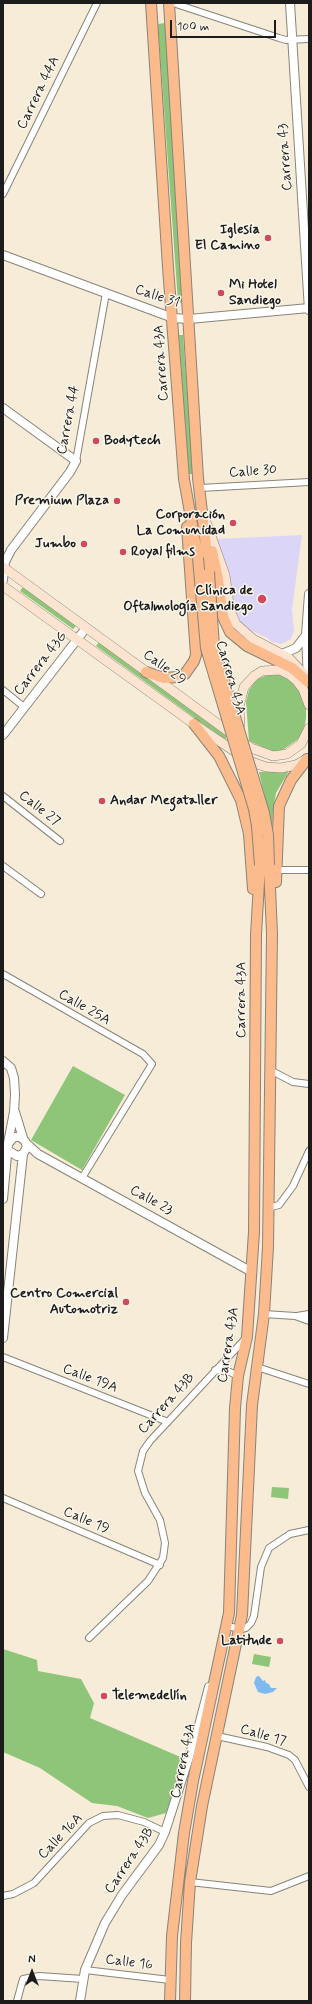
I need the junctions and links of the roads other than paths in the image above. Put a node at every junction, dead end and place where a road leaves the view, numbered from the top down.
1 (97, 3) edge
2 (151, 3) edge
3 (169, 3) edge
4 (173, 3) edge
5 (290, 3) edge
6 (309, 39) edge
7 (292, 40) junction
8 (3, 194) edge
9 (3, 255) edge
10 (106, 292) junction
11 (309, 309) edge
12 (173, 318) junction
13 (189, 319) junction
14 (3, 408) edge
15 (76, 461) junction
16 (184, 479) junction
17 (309, 482) edge
18 (200, 488) junction
19 (203, 512) junction
20 (4, 567) edge
21 (3, 580) edge
22 (3, 586) edge
23 (309, 594) edge
24 (86, 628) junction
25 (306, 635) junction
26 (77, 640) junction
27 (282, 654) junction
28 (146, 672) junction
29 (309, 683) edge
30 (3, 690) edge
31 (309, 705) edge
32 (24, 707) junction
33 (194, 724) junction
34 (309, 728) edge
35 (3, 735) edge
36 (241, 735) junction
37 (308, 758) edge
38 (3, 796) edge
39 (60, 841) dead end
40 (3, 866) edge
41 (268, 867) junction
42 (309, 870) edge
43 (41, 894) dead end
44 (256, 935) junction
45 (3, 974) edge
46 (3, 1061) edge
47 (270, 1070) junction
48 (309, 1084) edge
49 (14, 1112) junction
50 (8, 1147) junction
51 (24, 1147) junction
52 (309, 1151) edge
53 (82, 1178) junction
54 (3, 1195) edge
55 (268, 1208) junction
56 (252, 1272) junction
57 (264, 1314) junction
58 (309, 1314) edge
59 (295, 1316) junction
60 (309, 1321) edge
61 (247, 1337) junction
62 (3, 1338) edge
63 (3, 1357) edge
64 (257, 1367) junction
65 (215, 1370) junction
66 (238, 1376) junction
67 (309, 1384) edge
68 (168, 1422) junction
69 (3, 1498) edge
70 (309, 1530) edge
71 (160, 1565) junction
72 (227, 1626) junction
73 (241, 1629) junction
74 (89, 1638) dead end
75 (219, 1664) junction
76 (217, 1736) junction
77 (309, 1787) edge
78 (165, 1832) junction
79 (309, 1876) edge
80 (190, 1882) junction
81 (3, 1896) edge
82 (85, 1970) junction
83 (83, 1979) junction
84 (170, 1980) junction
85 (17, 2001) edge
86 (80, 2001) edge
87 (170, 2001) edge
88 (185, 2001) edge

1 - 8 street, Carrera 44A
2 - 12 main road, Carrera 43A
3 - 13 main road, Carrera 43A
4 - 7 street
5 - 7 street, Carrera 43
6 - 7 street
7 - 11 street, Carrera 43
9 - 10 street, Calle 31
10 - 12 street, Calle 31
10 - 15 street, Carrera 44
11 - 13 street, Calle 31
12 - 13 street, Calle 31
12 - 16 main road, Carrera 43A
13 - 18 main road, Carrera 43A
14 - 15 street
15 - 20 street, Carrera 44
16 - 28 main road
16 - 41 main road, Carrera 43A, bridge
17 - 18 street, Calle 30
18 - 19 main road, Carrera 43A
19 - 27 main road
19 - 29 main road
19 - 36 main road, Carrera 43A, bridge
20 - 21 street, Carrera 44
20 - 24 main road, Calle 29
22 - 26 main road, Calle 29
23 - 25 street
24 - 26 street, Carrera 43G
24 - 28 main road, Calle 29
25 - 27 street
25 - 29 street
26 - 32 street, Carrera 43G
26 - 33 main road, Calle 29
27 - 29 main road
28 - 34 main road, Calle 29
30 - 32 street
31 - 36 main road, bridge
32 - 35 street, Carrera 43G
33 - 37 main road, Calle 29
33 - 44 main road
36 - 41 main road, Carrera 43A, bridge
37 - 41 main road
38 - 39 street, Calle 27
40 - 43 street
41 - 42 street
41 - 44 main road, Carrera 43A
41 - 47 main road, Carrera 43A
44 - 56 main road, Carrera 43A
45 - 53 street, Calle 25A
46 - 49 street
47 - 48 street
47 - 55 main road, Carrera 43A
49 - 50 street
49 - 51 street
50 - 51 street, Calle 23
50 - 51 street
50 - 54 street
51 - 53 street, Calle 23
51 - 62 street
52 - 55 street
53 - 56 street, Calle 23
55 - 57 main road, Carrera 43A
56 - 61 main road, Carrera 43A
57 - 59 street
57 - 64 main road, Carrera 43A
58 - 59 street
59 - 60 street
61 - 65 street, Carrera 43B
61 - 66 main road, Carrera 43A
63 - 68 street, Calle 19A
64 - 67 street
64 - 73 main road, Carrera 43A
65 - 66 street, Carrera 43B
65 - 68 street, Carrera 43B
66 - 72 main road, Carrera 43A
68 - 71 street, Carrera 43B
69 - 71 street, Calle 19
70 - 73 street
71 - 74 street, Carrera 43B
72 - 73 street
72 - 75 main road, Carrera 43A
73 - 76 main road, Carrera 43A
75 - 78 street, Carrera 43B
75 - 84 main road, Carrera 43A
76 - 77 street, Calle 17
76 - 80 main road, Carrera 43A
78 - 81 street, Calle 16A
78 - 82 street, Carrera 43B
79 - 80 street
80 - 88 main road, Carrera 43A
82 - 83 street, Carrera 43B
82 - 84 street, Calle 16
83 - 85 street
83 - 86 street, Carrera 43B
84 - 87 main road, Carrera 43A

